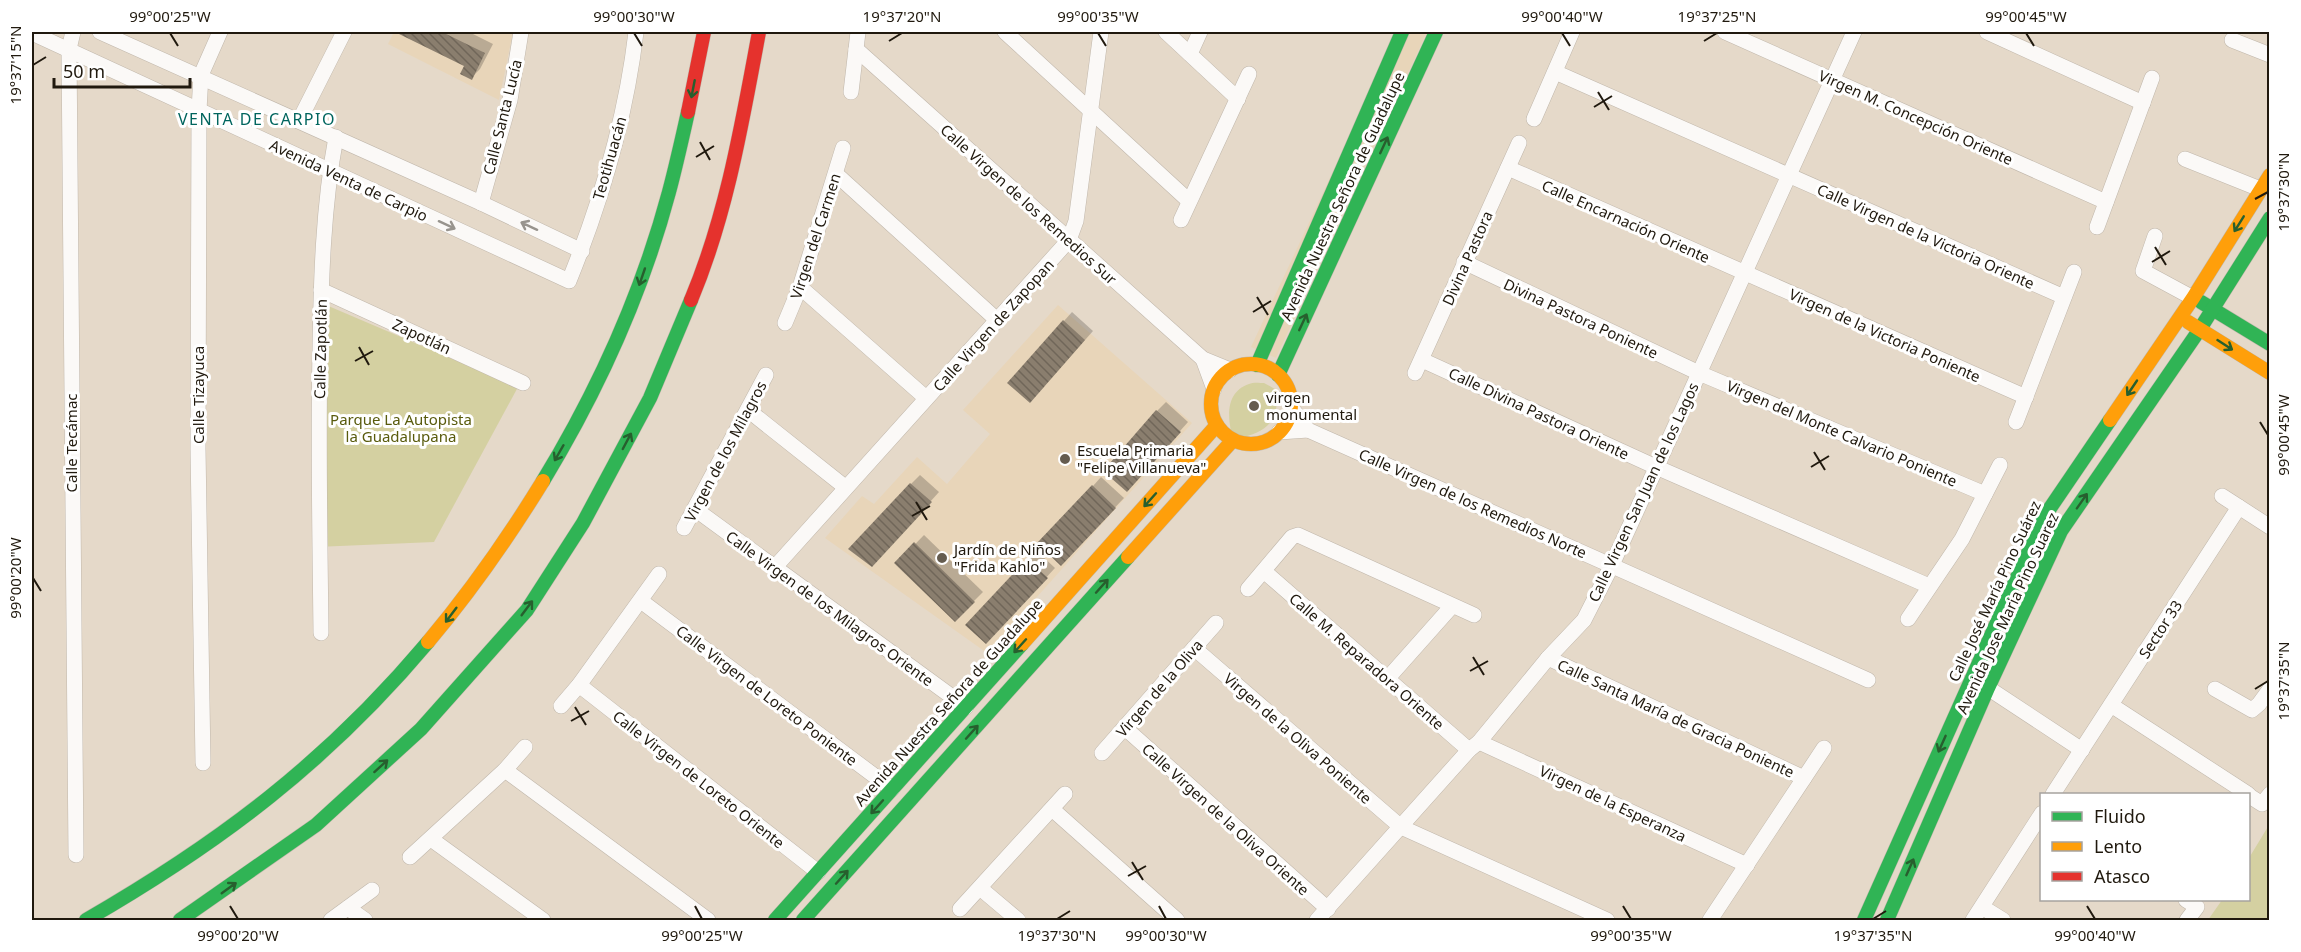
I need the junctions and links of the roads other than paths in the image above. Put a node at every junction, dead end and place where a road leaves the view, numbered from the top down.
1 (74, 32) edge
2 (100, 32) edge
3 (220, 32) edge
4 (344, 32) edge
5 (521, 32) edge
6 (636, 32) edge
7 (704, 32) edge
8 (759, 32) edge
9 (858, 32) edge
10 (1005, 32) edge
11 (1101, 32) edge
12 (1166, 32) edge
13 (1200, 32) edge
14 (1402, 32) edge
15 (1436, 32) edge
16 (1572, 32) edge
17 (1725, 32) edge
18 (1854, 32) edge
19 (1987, 32) edge
20 (32, 33) edge
21 (2232, 40) dead end
22 (69, 49) junction
23 (856, 49) junction
24 (1190, 54) junction
25 (2270, 55) edge
26 (1555, 72) junction
27 (1249, 74) dead end
28 (201, 75) junction
29 (2152, 78) dead end
30 (1833, 80) junction
31 (851, 92) dead end
32 (1238, 99) junction
33 (2143, 103) junction
34 (1090, 108) junction
35 (199, 110) junction
36 (1534, 119) dead end
37 (299, 121) junction
38 (336, 137) junction
39 (1519, 143) dead end
40 (843, 148) dead end
41 (2185, 159) dead end
42 (1508, 168) junction
43 (330, 171) junction
44 (836, 174) junction
45 (1788, 175) junction
46 (2270, 175) edge
47 (2260, 189) junction
48 (1189, 201) junction
49 (2106, 202) junction
50 (481, 203) junction
51 (2270, 218) edge
52 (1181, 220) dead end
53 (2097, 227) dead end
54 (2155, 236) dead end
55 (1069, 240) junction
56 (582, 251) junction
57 (1464, 262) junction
58 (2074, 272) dead end
59 (1744, 274) junction
60 (569, 281) joint
61 (800, 287) junction
62 (321, 290) junction
63 (2064, 297) junction
64 (2193, 298) junction
65 (2212, 309) junction
66 (2180, 317) junction
67 (997, 320) junction
68 (785, 323) dead end
69 (2200, 329) junction
70 (2270, 344) edge
71 (1203, 359) junction
72 (1257, 365) junction
73 (1418, 366) joint
74 (1230, 370) junction
75 (1699, 373) junction
76 (2270, 373) edge
77 (766, 375) dead end
78 (1278, 375) junction
79 (523, 382) dead end
80 (1214, 389) junction
81 (2026, 397) junction
82 (927, 398) junction
83 (1291, 407) junction
84 (748, 410) junction
85 (2016, 422) dead end
86 (1217, 425) junction
87 (1308, 430) junction
88 (1279, 432) junction
89 (1233, 440) junction
90 (2000, 465) dead end
91 (1656, 467) junction
92 (845, 487) junction
93 (1985, 494) junction
94 (2222, 496) dead end
95 (2239, 507) junction
96 (695, 509) junction
97 (2270, 527) edge
98 (684, 528) dead end
99 (1612, 565) junction
100 (775, 567) junction
101 (1265, 572) junction
102 (659, 574) dead end
103 (1929, 586) junction
104 (1248, 589) dead end
105 (641, 601) junction
106 (1452, 606) junction
107 (1474, 615) dead end
108 (1908, 619) dead end
109 (1216, 623) dead end
110 (321, 633) dead end
111 (1194, 648) junction
112 (1548, 658) junction
113 (1388, 678) junction
114 (1868, 680) dead end
115 (1970, 682) junction
116 (579, 685) junction
117 (1988, 688) junction
118 (2215, 689) dead end
119 (2270, 689) edge
120 (2111, 705) junction
121 (561, 706) dead end
122 (966, 707) junction
123 (1125, 728) junction
124 (1474, 746) junction
125 (525, 747) dead end
126 (1824, 748) dead end
127 (2082, 750) junction
128 (1102, 753) dead end
129 (203, 762) dead end
130 (505, 770) junction
131 (1804, 778) junction
132 (892, 789) junction
133 (2054, 793) edge
134 (2245, 793) edge
135 (1065, 794) dead end
136 (2270, 794) edge
137 (2250, 796) edge
138 (1052, 809) junction
139 (2040, 816) edge
140 (1401, 827) junction
141 (431, 839) junction
142 (76, 855) dead end
143 (410, 857) dead end
144 (1747, 865) junction
145 (818, 872) junction
146 (980, 888) junction
147 (372, 890) dead end
148 (2188, 901) edge
149 (1982, 907) junction
150 (348, 908) junction
151 (960, 909) dead end
152 (1323, 915) edge
153 (86, 921) edge
154 (180, 921) edge
155 (331, 921) edge
156 (365, 921) edge
157 (543, 921) edge
158 (708, 921) edge
159 (775, 921) edge
160 (803, 921) edge
161 (1018, 921) edge
162 (1177, 921) edge
163 (1607, 921) edge
164 (1710, 921) edge
165 (1864, 921) edge
166 (1887, 921) edge
167 (1972, 921) edge
168 (2004, 921) edge
169 (2187, 921) edge

1 - 22 street, Calle Tecámac
2 - 28 street
3 - 28 street, Calle Tizayuca
4 - 37 street
5 - 50 street, Calle Santa Lucía
6 - 56 street, Teotihuacán
7 -> 153 main road
154 -> 8 main road
9 - 23 street
10 - 34 street
11 - 34 street, Calle Virgen de Zapopan
12 - 24 street
13 - 24 street
14 - 72 main road, Avenida Nuestra Señora de Guadalupe
78 -> 15 main road, Avenida Nuestra Señora de Guadalupe
16 - 26 street
17 - 30 street, Virgen M. Concepción Oriente
18 - 30 street, Calle Virgen San Juan de los Lagos
19 - 33 street
20 - 22 street, Avenida Venta de Carpio
21 - 25 street
22 - 35 street, Avenida Venta de Carpio
22 - 142 street, Calle Tecámac
23 - 31 street
23 - 55 street, Calle Virgen de los Remedios Sur
24 - 32 street
26 - 36 street
26 - 45 street, Calle Virgen de la Victoria Oriente
27 - 32 street
28 - 35 street, Calle Tizayuca
28 - 37 street
29 - 33 street
30 - 45 street, Calle Virgen San Juan de los Lagos
30 - 49 street, Virgen M. Concepción Oriente
32 - 48 street
33 - 49 street
34 - 48 street
34 - 55 street, Calle Virgen de Zapopan
35 - 43 street, Avenida Venta de Carpio
35 - 129 street, Calle Tizayuca
37 - 38 street
38 - 43 street, Calle Zapotlán
38 - 50 street
39 - 42 street, Divina Pastora
40 - 44 street, Virgen del Carmen
41 - 47 street
42 - 57 street, Divina Pastora
42 - 59 street, Calle Encarnación Oriente
43 -> 60 street, Avenida Venta de Carpio
43 - 62 street, Calle Zapotlán
44 - 61 street, Virgen del Carmen
44 - 67 street
45 - 59 street, Calle Virgen San Juan de los Lagos
45 - 63 street, Calle Virgen de la Victoria Oriente
46 - 47 main road, Calle José María Pino Suárez
47 -> 64 main road, Calle José María Pino Suárez
48 - 52 street
49 - 53 street
56 -> 50 street
51 - 65 main road, Avenida Jose Maria Pino Suarez
54 - 64 street
55 - 67 street, Calle Virgen de Zapopan
55 - 71 street, Calle Virgen de los Remedios Sur
56 - 60 street, Teotihuacán
57 - 73 street, Divina Pastora
57 - 75 street, Divina Pastora Poniente
58 - 63 street
59 - 75 street, Calle Virgen San Juan de los Lagos
59 - 81 street, Virgen de la Victoria Poniente
61 - 68 street, Virgen del Carmen
61 - 82 street
62 - 79 street, Zapotlán
62 - 110 street, Calle Zapotlán
63 - 81 street
64 - 65 main road
64 - 66 main road, Calle José María Pino Suárez
65 - 69 main road, Avenida Jose Maria Pino Suarez
65 - 70 main road
66 - 69 main road
66 -> 115 main road, Calle José María Pino Suárez
67 - 82 street, Calle Virgen de Zapopan
69 -> 76 main road
117 -> 69 main road, Avenida Jose Maria Pino Suarez
71 - 74 street, Calle Virgen de los Remedios Sur
71 - 80 street, Calle Virgen de los Remedios Sur
72 - 74 main road
72 - 78 main road
73 - 91 street, Calle Divina Pastora Oriente
74 - 80 main road
75 - 91 street, Calle Virgen San Juan de los Lagos
75 - 93 street, Virgen del Monte Calvario Poniente
77 - 84 street, Virgen de los Milagros
78 - 83 main road
80 - 86 main road
81 - 85 street
82 - 92 street, Calle Virgen de Zapopan
83 - 87 street, Calle Virgen de los Remedios Norte
83 - 88 main road
84 - 92 street
84 - 96 street, Virgen de los Milagros
86 - 89 main road
86 -> 122 main road, Avenida Nuestra Señora de Guadalupe
87 - 88 street, Calle Virgen de los Remedios Norte
87 - 99 street, Calle Virgen de los Remedios Norte
88 - 89 main road
160 -> 89 main road
90 - 93 street
91 - 99 street, Calle Virgen San Juan de los Lagos
91 - 103 street, Calle Divina Pastora Oriente
92 - 100 street, Calle Virgen de Zapopan
93 - 103 street
94 - 95 street
95 - 97 street
95 - 120 street, Sector 33
96 - 98 street, Virgen de los Milagros
96 - 100 street, Calle Virgen de los Milagros Oriente
99 - 112 street, Calle Virgen San Juan de los Lagos
99 - 114 street, Calle Virgen de los Remedios Norte
100 - 122 street, Calle Virgen de los Milagros Oriente
101 - 104 street
101 - 106 street
101 - 113 street, Calle M. Reparadora Oriente
102 - 105 street
103 - 108 street
105 - 116 street
105 - 132 street, Calle Virgen de Loreto Poniente
106 - 107 street
106 - 113 street
109 - 111 street, Virgen de la Oliva
111 - 123 street, Virgen de la Oliva
111 - 140 street, Virgen de la Oliva Poniente
112 - 124 street, Calle Virgen San Juan de los Lagos
112 - 131 street, Calle Santa María de Gracia Poniente
113 - 124 street, Calle M. Reparadora Oriente
115 - 117 street
115 -> 165 main road, Calle José María Pino Suárez
116 - 121 street
116 - 145 street, Calle Virgen de Loreto Oriente
117 - 127 street
166 -> 117 main road, Avenida Jose Maria Pino Suarez
118 - 119 street
120 - 127 street, Sector 33
120 - 134 street
122 - 132 main road, Avenida Nuestra Señora de Guadalupe
123 - 128 street, Virgen de la Oliva
123 - 152 street, Calle Virgen de la Oliva Oriente
124 - 140 street, Calle Virgen San Juan de los Lagos
124 - 144 street, Virgen de la Esperanza
125 - 130 street
126 - 131 street
127 - 133 street, Sector 33
130 - 141 street
130 - 158 street
131 - 144 street
132 -> 145 main road, Avenida Nuestra Señora de Guadalupe
135 - 138 street
136 - 137 street
138 - 146 street
138 - 162 street
139 - 149 street
140 - 152 street, Calle Virgen San Juan de los Lagos
140 - 163 street, Virgen de la Oliva Poniente
141 - 143 street
141 - 157 street
144 - 164 street
145 - 159 main road, Avenida Nuestra Señora de Guadalupe
146 - 151 street
146 - 161 street
147 - 150 street
148 - 169 street
149 - 167 street
149 - 168 street
150 - 155 street
150 - 156 street

